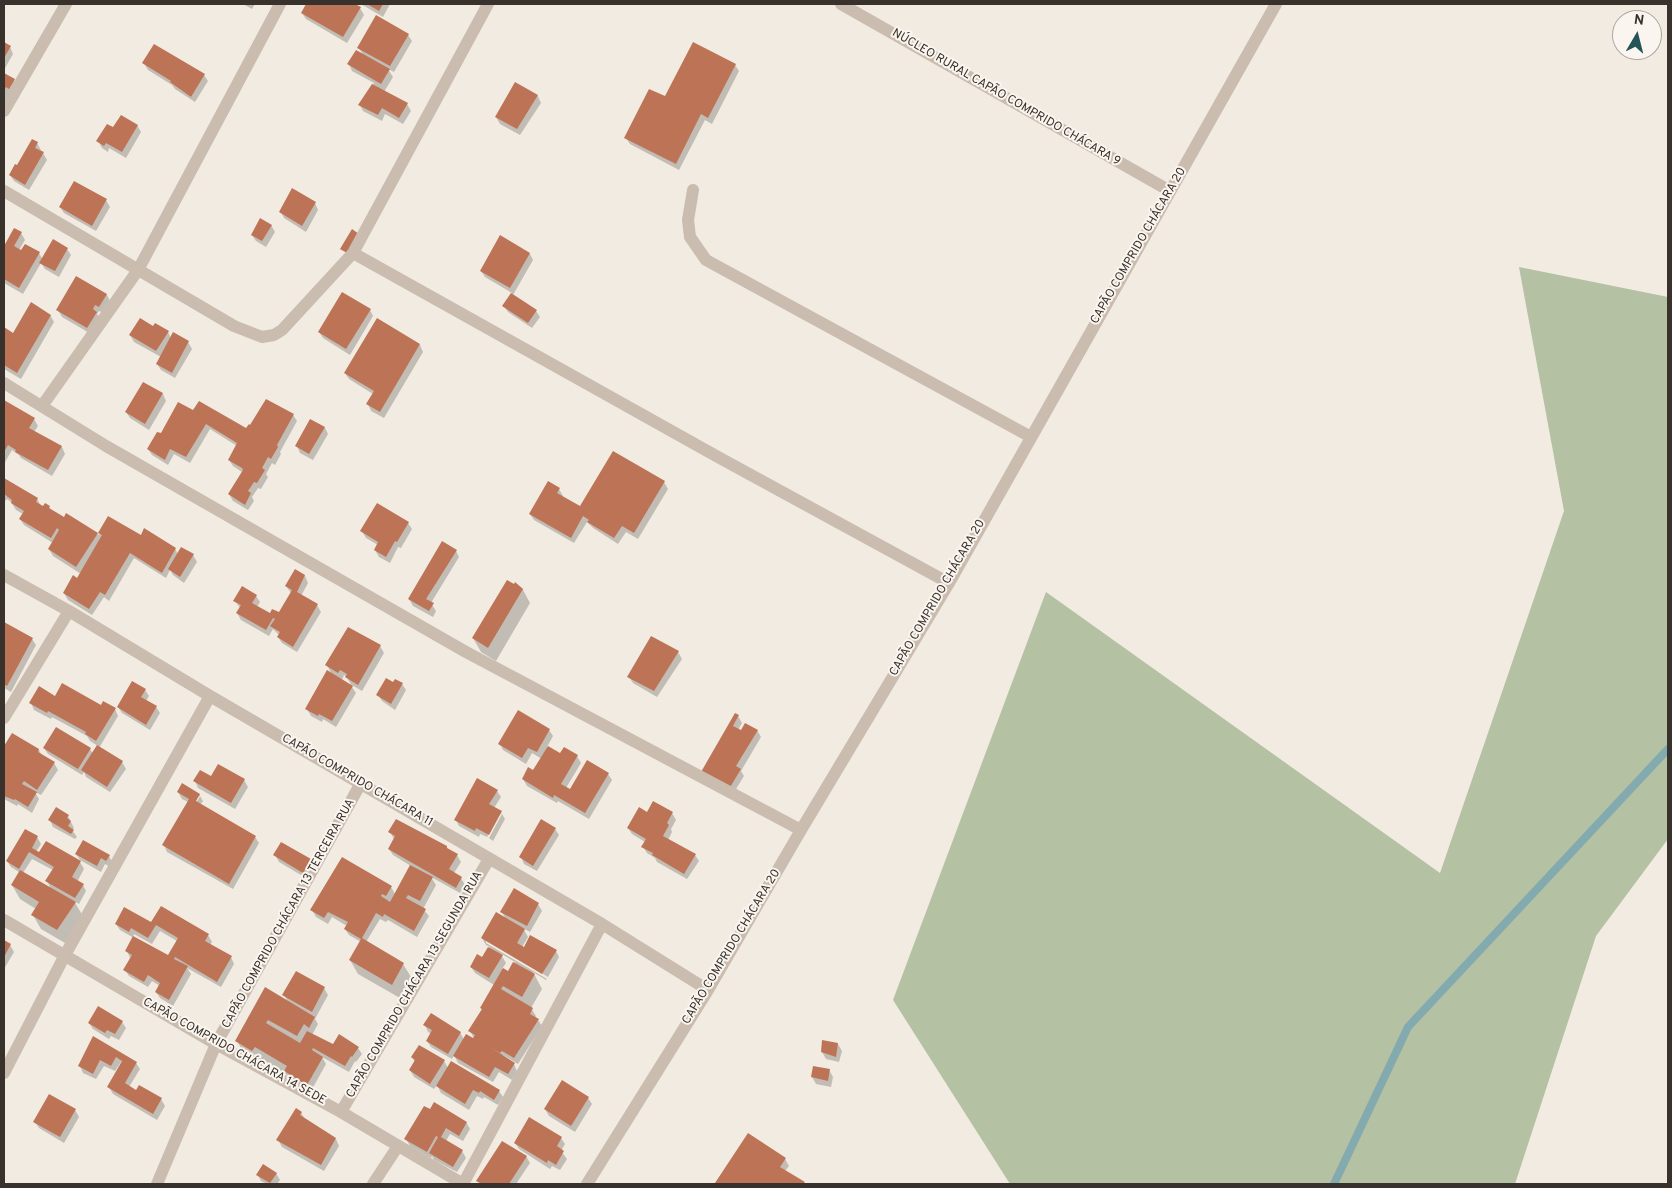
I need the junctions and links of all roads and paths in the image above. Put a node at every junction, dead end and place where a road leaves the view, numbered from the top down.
1 (66, 4) edge
2 (280, 4) edge
3 (488, 4) edge
4 (842, 4) edge
5 (1276, 4) edge
6 (4, 111) edge
7 (693, 190) dead end
8 (4, 191) edge
9 (1170, 191) junction
10 (353, 253) junction
11 (138, 270) junction
12 (4, 383) edge
13 (42, 406) junction
14 (1031, 437) junction
15 (4, 575) edge
16 (949, 583) junction
17 (69, 611) junction
18 (210, 696) junction
19 (4, 718) edge
20 (361, 783) junction
21 (801, 830) junction
22 (489, 859) junction
23 (4, 920) edge
24 (602, 924) junction
25 (65, 955) junction
26 (708, 990) junction
27 (216, 1044) junction
28 (4, 1073) edge
29 (341, 1112) junction
30 (398, 1146) junction
31 (156, 1184) edge
32 (373, 1184) edge
33 (463, 1184) edge
34 (587, 1184) edge

1 - 6 street
2 - 11 street
3 - 10 street
4 - 9 street, NÚCLEO RURAL CAPÃO COMPRIDO CHÁCARA 9
5 - 9 street, CAPÃO COMPRIDO CHÁCARA 20
7 - 14 street
8 - 11 street
9 - 14 street, CAPÃO COMPRIDO CHÁCARA 20
10 - 11 street
10 - 16 street
11 - 13 street
12 - 13 street
13 - 21 street
14 - 16 street, CAPÃO COMPRIDO CHÁCARA 20
15 - 17 street, CAPÃO COMPRIDO CHÁCARA 11
16 - 21 street, CAPÃO COMPRIDO CHÁCARA 20
17 - 18 street, CAPÃO COMPRIDO CHÁCARA 11
17 - 19 street
18 - 20 street, CAPÃO COMPRIDO CHÁCARA 11
18 - 25 street
20 - 22 street, CAPÃO COMPRIDO CHÁCARA 11
20 - 27 street, CAPÃO COMPRIDO CHÁCARA 13 TERCEIRA RUA
21 - 26 street, CAPÃO COMPRIDO CHÁCARA 20
22 - 24 street, CAPÃO COMPRIDO CHÁCARA 11
22 - 29 street, CAPÃO COMPRIDO CHÁCARA 13 SEGUNDA RUA
23 - 25 street, CAPÃO COMPRIDO CHÁCARA 14 SEDE
24 - 26 street, CAPÃO COMPRIDO CHÁCARA 11
24 - 33 street
25 - 27 street, CAPÃO COMPRIDO CHÁCARA 14 SEDE
25 - 28 street
26 - 34 street, CAPÃO COMPRIDO CHÁCARA 20
27 - 29 street, CAPÃO COMPRIDO CHÁCARA 14 SEDE
27 - 31 street, CAPÃO COMPRIDO CHÁCARA 13 TERCEIRA RUA
29 - 30 street, CAPÃO COMPRIDO CHÁCARA 14 SEDE
30 - 32 street
30 - 33 street, CAPÃO COMPRIDO CHÁCARA 14 SEDE

